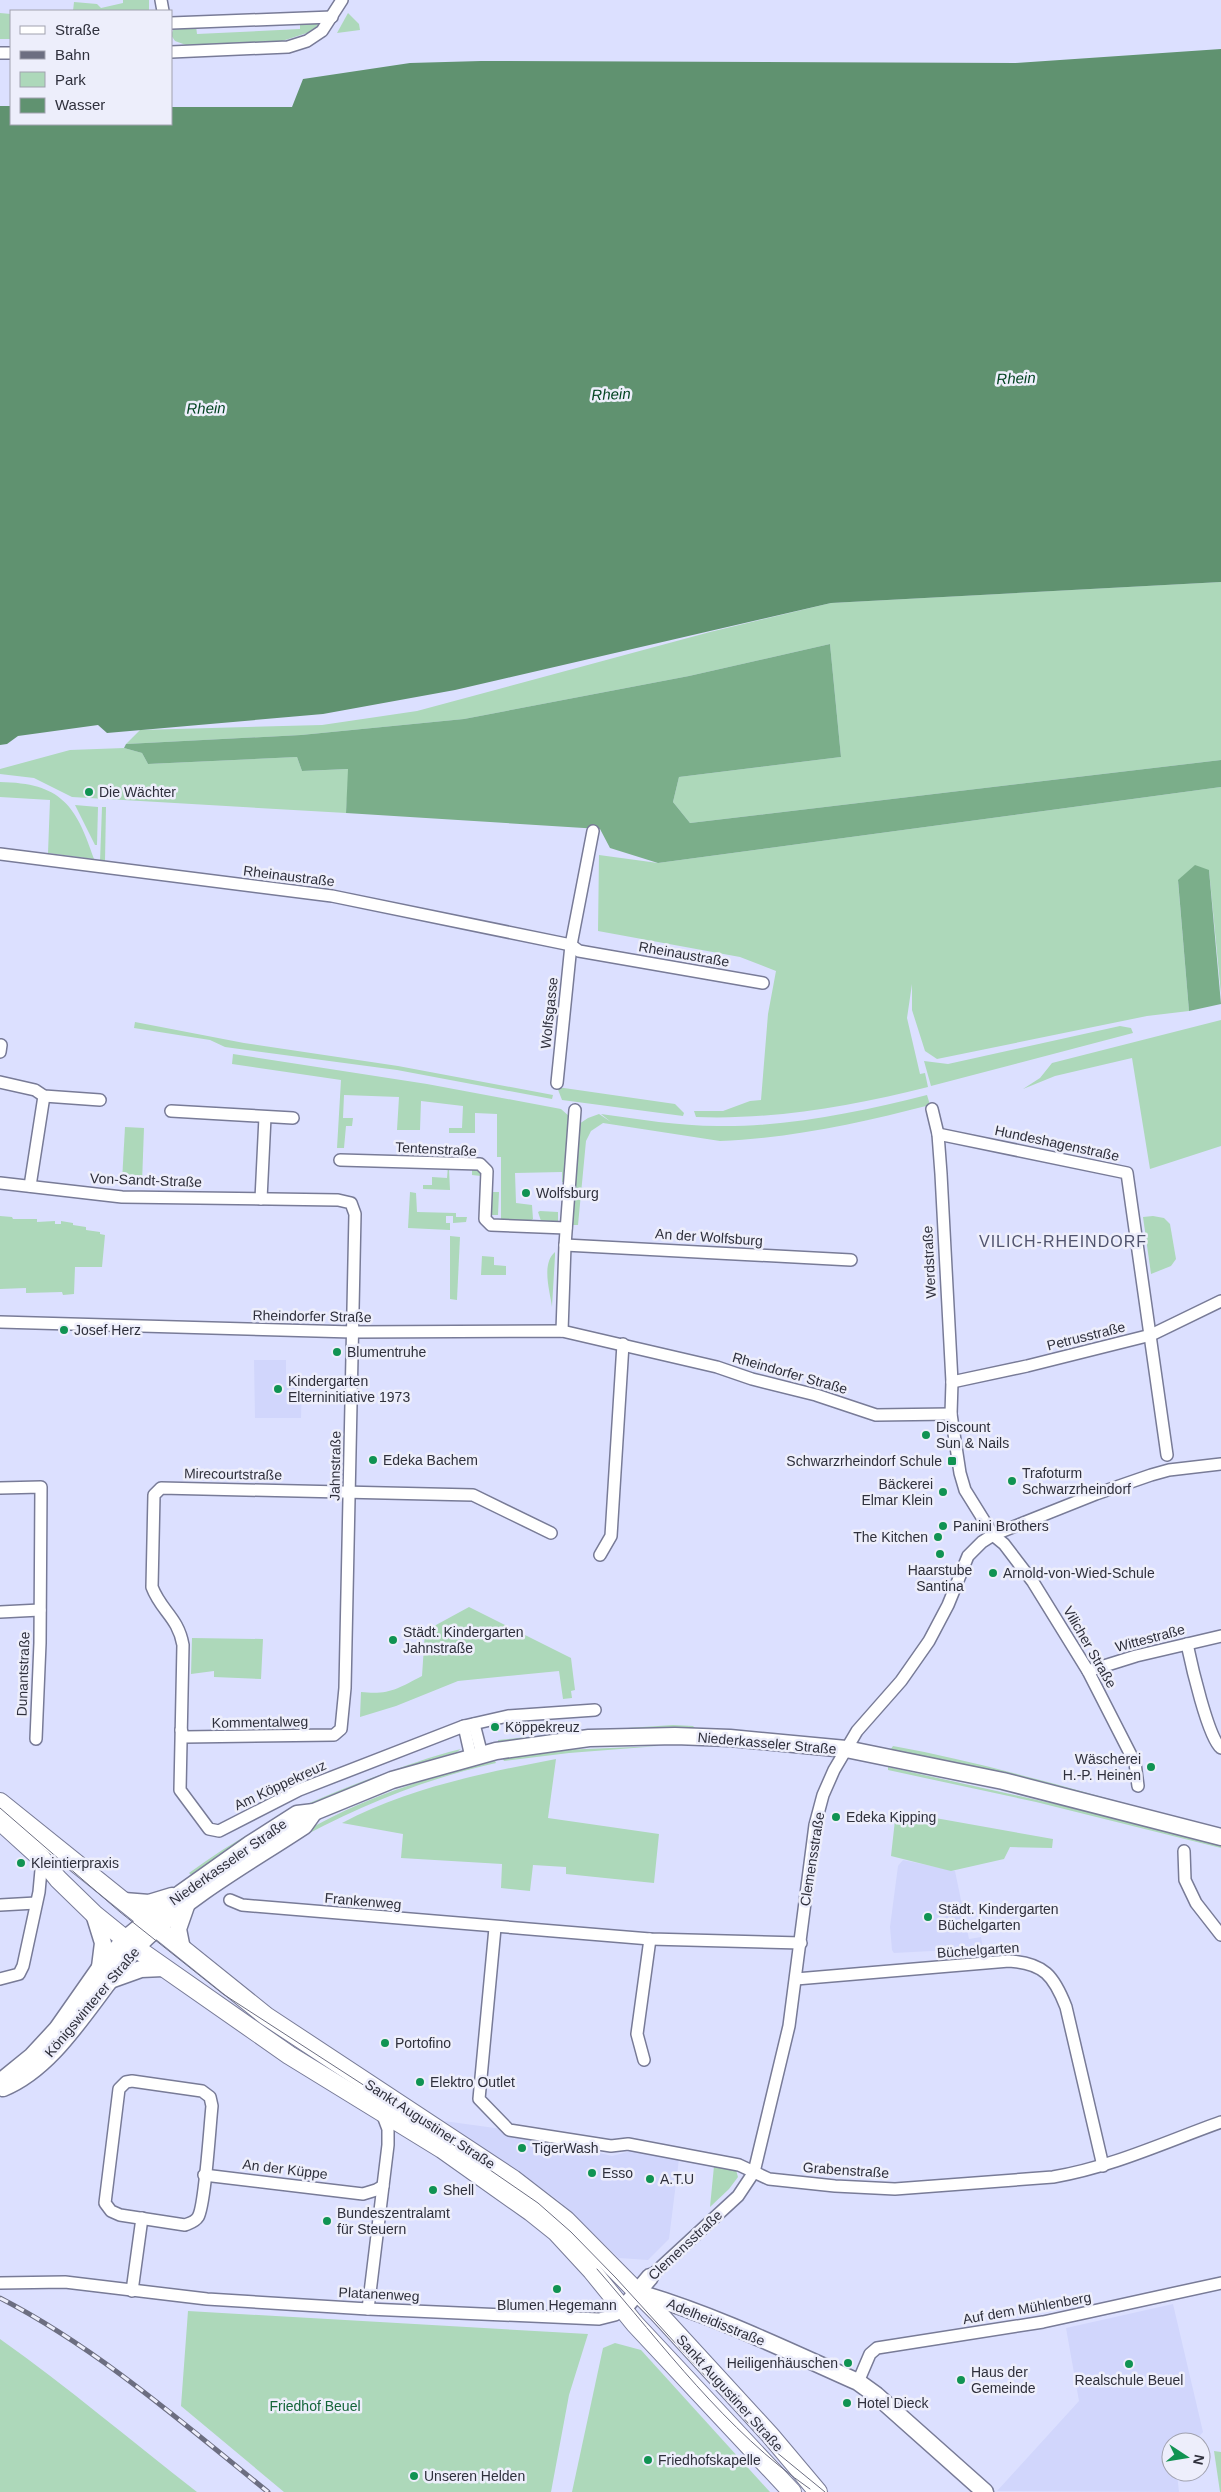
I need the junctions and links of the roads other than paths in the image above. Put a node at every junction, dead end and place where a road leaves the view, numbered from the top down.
1 (342, 0) edge
2 (332, 16) junction
3 (172, 23) edge
4 (172, 52) edge
5 (593, 831) dead end
6 (0, 854) edge
7 (571, 945) junction
8 (763, 983) dead end
9 (0, 1082) edge
10 (557, 1083) dead end
11 (44, 1096) junction
12 (100, 1100) dead end
13 (932, 1109) dead end
14 (576, 1110) dead end
15 (171, 1112) dead end
16 (265, 1117) junction
17 (293, 1118) dead end
18 (938, 1134) junction
19 (340, 1160) dead end
20 (0, 1183) edge
21 (30, 1186) junction
22 (261, 1199) junction
23 (351, 1203) joint
24 (566, 1228) junction
25 (565, 1245) junction
26 (850, 1260) dead end
27 (1221, 1301) edge
28 (0, 1322) edge
29 (562, 1331) junction
30 (352, 1332) junction
31 (1151, 1335) junction
32 (623, 1344) junction
33 (952, 1382) junction
34 (951, 1414) junction
35 (1167, 1455) dead end
36 (1221, 1464) edge
37 (0, 1488) edge
38 (350, 1492) junction
39 (551, 1533) dead end
40 (992, 1535) junction
41 (600, 1555) dead end
42 (40, 1610) junction
43 (0, 1612) edge
44 (1221, 1636) edge
45 (1186, 1644) junction
46 (1088, 1671) junction
47 (595, 1710) dead end
48 (469, 1725) junction
49 (341, 1729) joint
50 (181, 1730) junction
51 (36, 1739) dead end
52 (1221, 1748) edge
53 (846, 1749) junction
54 (476, 1756) junction
55 (1138, 1786) dead end
56 (0, 1802) edge
57 (0, 1821) edge
58 (1221, 1837) edge
59 (1184, 1851) dead end
60 (42, 1859) junction
61 (184, 1899) junction
62 (230, 1900) dead end
63 (124, 1901) junction
64 (36, 1903) junction
65 (0, 1905) edge
66 (94, 1914) junction
67 (152, 1925) junction
68 (495, 1928) junction
69 (1221, 1935) edge
70 (650, 1938) junction
71 (130, 1944) junction
72 (801, 1944) junction
73 (182, 1949) junction
74 (163, 1968) junction
75 (104, 1975) junction
76 (0, 1978) edge
77 (796, 1979) junction
78 (644, 2060) dead end
79 (0, 2082) edge
80 (0, 2090) edge
81 (382, 2113) junction
82 (1221, 2122) edge
83 (413, 2131) junction
84 (388, 2145) junction
85 (1103, 2166) junction
86 (754, 2172) junction
87 (204, 2175) junction
88 (383, 2186) junction
89 (363, 2194) junction
90 (380, 2209) junction
91 (142, 2218) junction
92 (650, 2277) joint
93 (0, 2283) edge
94 (1221, 2283) edge
95 (132, 2292) junction
96 (638, 2293) junction
97 (368, 2309) junction
98 (624, 2310) junction
99 (860, 2378) junction
100 (792, 2492) edge
101 (818, 2492) edge
102 (985, 2492) edge

1 - 2 street
2 - 3 street
2 - 4 street
5 - 7 street
6 - 7 street, Rheinaustraße
7 - 8 street, Rheinaustraße
7 - 10 street, Wolfsgasse
9 - 11 street
11 - 12 street
11 - 21 street
13 - 18 street, Werdstraße
14 - 24 street
15 - 16 street
16 - 17 street
16 - 22 street
18 - 31 street, Hundeshagenstraße
18 - 33 street, Werdstraße
19 - 24 street, Tentenstraße
20 - 21 street, Von-Sandt-Straße
21 - 22 street, Von-Sandt-Straße
22 - 23 street, Von-Sandt-Straße
23 - 30 street, Jahnstraße
24 - 25 street
25 - 26 street, An der Wolfsburg
25 - 29 street
27 - 31 street, Petrusstraße
28 - 30 street, Rheindorfer Straße
29 - 30 street, Rheindorfer Straße
29 - 32 street, Rheindorfer Straße
30 - 38 street, Jahnstraße
31 - 33 street, Petrusstraße
31 - 35 street, Hundeshagenstraße
32 - 34 street, Rheindorfer Straße
32 - 41 street
33 - 34 street, Werdstraße
34 - 40 street
36 - 40 street, Clemensstraße
37 - 42 street, Dunantstraße
38 - 39 street, Mirecourtstraße
38 - 49 street, Jahnstraße
38 - 50 street, Mirecourtstraße
40 - 46 street, Vilicher Straße
40 - 53 street, Clemensstraße
42 - 43 street, Dunantstraße
42 - 51 street, Dunantstraße
44 - 45 street, Wittestraße
45 - 46 street, Wittestraße
45 - 52 street
46 - 55 street, Vilicher Straße
47 - 48 street, Am Köppekreuz
48 - 50 street, Am Köppekreuz
48 - 54 street
49 - 50 street, Kommentalweg
53 - 54 main road, Niederkasseler Straße
53 - 58 main road, Niederkasseler Straße
53 - 72 street, Clemensstraße
54 - 61 main road, Niederkasseler Straße
56 - 63 main road, Sankt Augustiner Straße
57 - 60 main road, Sankt Augustiner Straße
59 - 69 street
60 - 64 street
60 - 66 main road, Sankt Augustiner Straße
61 - 63 main road
61 - 67 main road, Niederkasseler Straße
61 - 73 main road
62 - 68 street, Frankenweg
63 - 67 main road, Sankt Augustiner Straße
64 - 65 street
64 - 76 street
66 - 71 main road, Sankt Augustiner Straße
66 - 75 main road
67 - 71 main road, Königswinterer Straße
67 - 73 main road, Sankt Augustiner Straße
68 - 70 street, Frankenweg
68 - 86 street, Grabenstraße
70 - 72 street, Frankenweg
70 - 78 street
71 - 74 main road, Sankt Augustiner Straße
71 - 75 main road, Königswinterer Straße
72 - 77 street, Clemensstraße
73 - 96 main road, Sankt Augustiner Straße
74 - 75 main road
74 - 81 main road, Sankt Augustiner Straße
75 - 79 main road, Königswinterer Straße
75 - 80 main road, Königswinterer Straße
77 - 85 street, Büchelgarten
77 - 86 street, Clemensstraße
81 - 83 main road, Sankt Augustiner Straße
81 - 84 street
82 - 85 street, Grabenstraße
83 - 84 street
83 - 98 main road, Sankt Augustiner Straße
84 - 88 street
85 - 86 street, Grabenstraße
86 - 92 street, Clemensstraße
87 - 89 street, An der Küppe
87 - 91 street
87 - 91 street
88 - 89 street, An der Küppe
88 - 90 street
89 - 90 street
90 - 97 street
91 - 95 street
92 - 96 main road, Clemensstraße
93 - 95 street, Platanenweg
94 - 99 street, Auf dem Mühlenberg
95 - 97 street, Platanenweg
96 - 98 main road, Clemensstraße
96 - 99 main road, Adelheidisstraße
96 - 101 main road, Sankt Augustiner Straße
97 - 98 street, Platanenweg
98 - 100 main road, Sankt Augustiner Straße
99 - 102 main road, Adelheidisstraße

